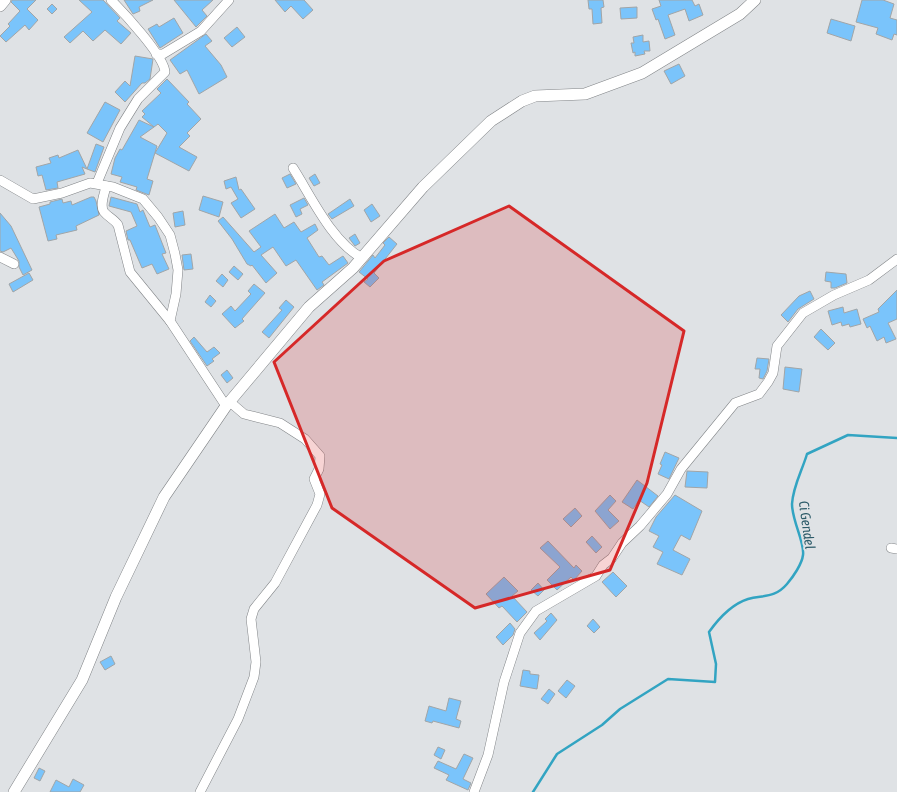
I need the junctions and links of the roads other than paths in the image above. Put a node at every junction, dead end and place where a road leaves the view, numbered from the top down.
1 (6, 0) edge
2 (111, 0) edge
3 (229, 0) edge
4 (755, 0) edge
5 (0, 6) edge
6 (156, 54) junction
7 (293, 168) dead end
8 (0, 180) edge
9 (97, 183) junction
10 (106, 186) junction
11 (0, 257) edge
12 (362, 258) junction
13 (897, 259) edge
14 (14, 264) dead end
15 (170, 321) junction
16 (228, 404) junction
17 (14, 792) edge
18 (200, 792) edge
19 (474, 792) edge

1 - 5 street
2 - 6 street
3 - 6 street
4 - 12 street
6 - 9 street
7 - 12 street
8 - 9 street
9 - 10 street
10 - 15 street
10 - 15 street
11 - 14 street
12 - 16 street
13 - 19 street
15 - 16 street
16 - 17 street
16 - 18 street

